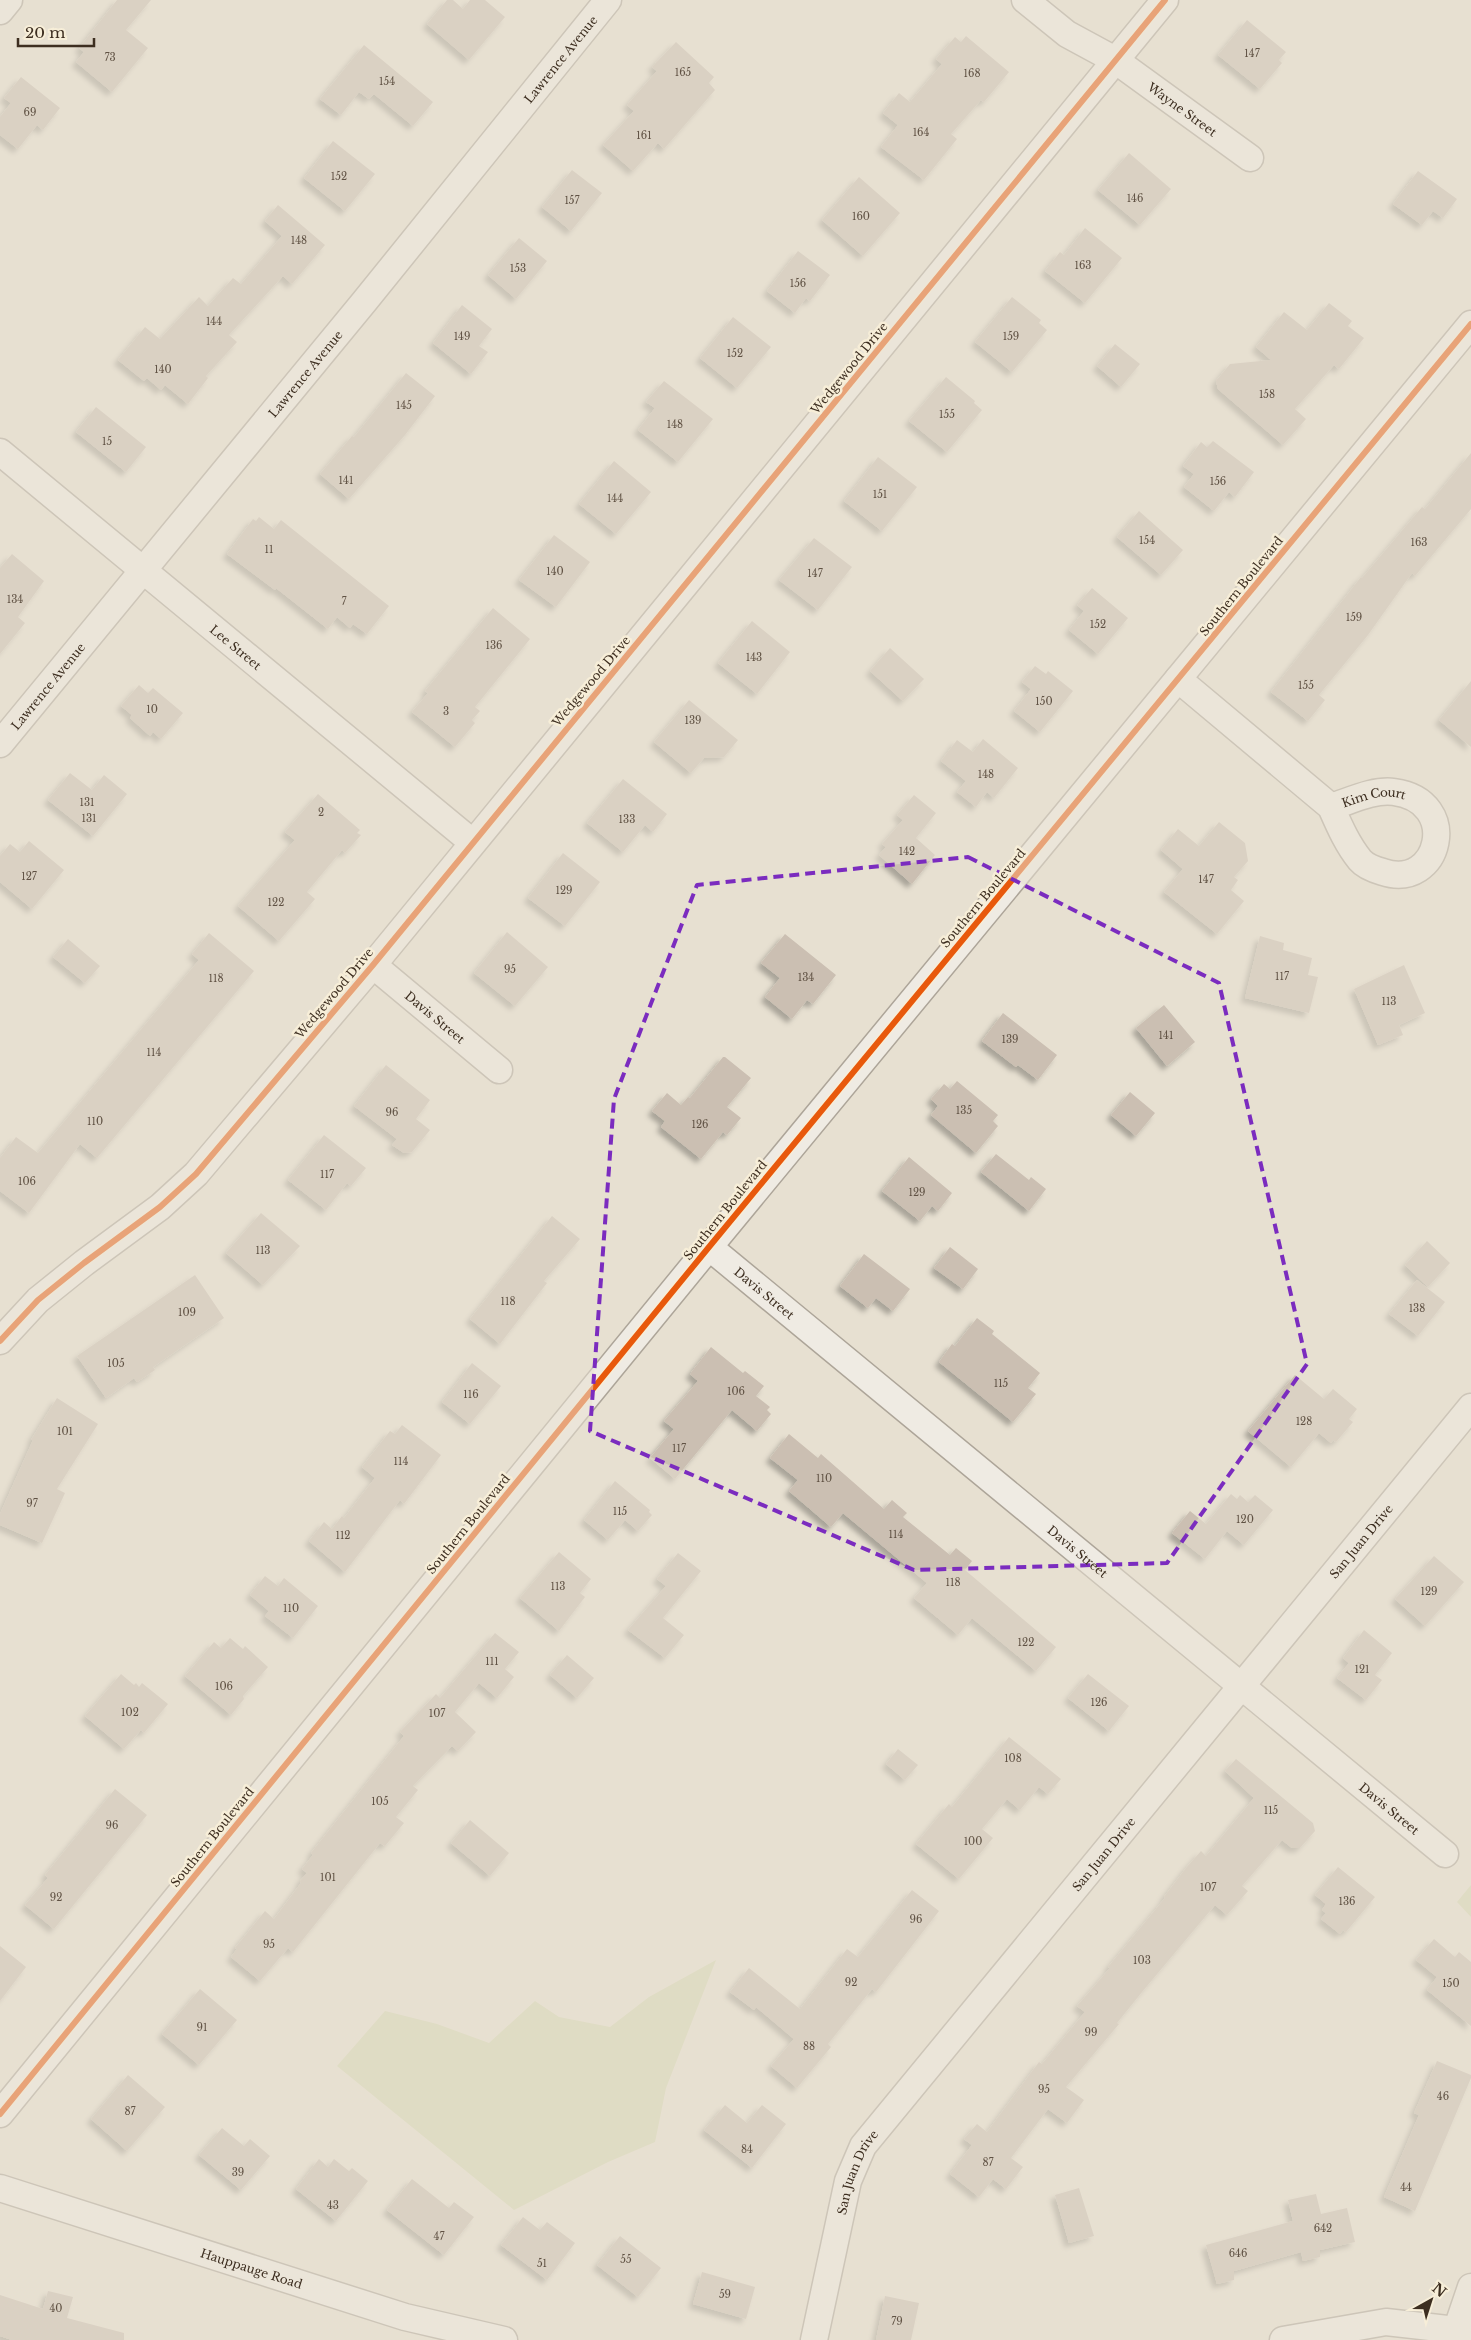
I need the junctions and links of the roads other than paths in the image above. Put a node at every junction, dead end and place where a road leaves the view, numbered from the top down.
1 (9, 0) edge
2 (608, 0) edge
3 (1025, 0) edge
4 (1165, 0) edge
5 (0, 12) edge
6 (1116, 60) junction
7 (1250, 158) dead end
8 (1469, 331) edge
9 (0, 452) edge
10 (142, 570) junction
11 (1178, 679) junction
12 (0, 744) edge
13 (1331, 806) dead end
14 (472, 842) junction
15 (373, 964) junction
16 (498, 1070) dead end
17 (709, 1247) junction
18 (0, 1341) edge
19 (1471, 1407) edge
20 (1241, 1686) junction
21 (1445, 1854) dead end
22 (0, 2114) edge
23 (0, 2188) edge
24 (1471, 2287) edge
25 (1460, 2333) edge
26 (504, 2340) edge
27 (814, 2340) edge
28 (1283, 2340) edge

1 - 5 street
2 - 10 street, Lawrence Avenue
3 - 6 street, Wayne Street
4 - 6 street, Wedgewood Drive
6 - 7 street, Wayne Street
6 - 14 street, Wedgewood Drive
8 - 11 street, Southern Boulevard
9 - 10 street, Lee Street
10 - 12 street, Lawrence Avenue
10 - 14 street, Lee Street
11 - 13 street, Kim Court
11 - 17 street, Southern Boulevard
14 - 15 street, Wedgewood Drive
15 - 16 street, Davis Street
15 - 18 street, Wedgewood Drive
17 - 20 street, Davis Street
17 - 22 street, Southern Boulevard
19 - 20 street, San Juan Drive
20 - 21 street, Davis Street
20 - 27 street, San Juan Drive
23 - 26 street, Hauppauge Road
24 - 25 street
25 - 28 street

